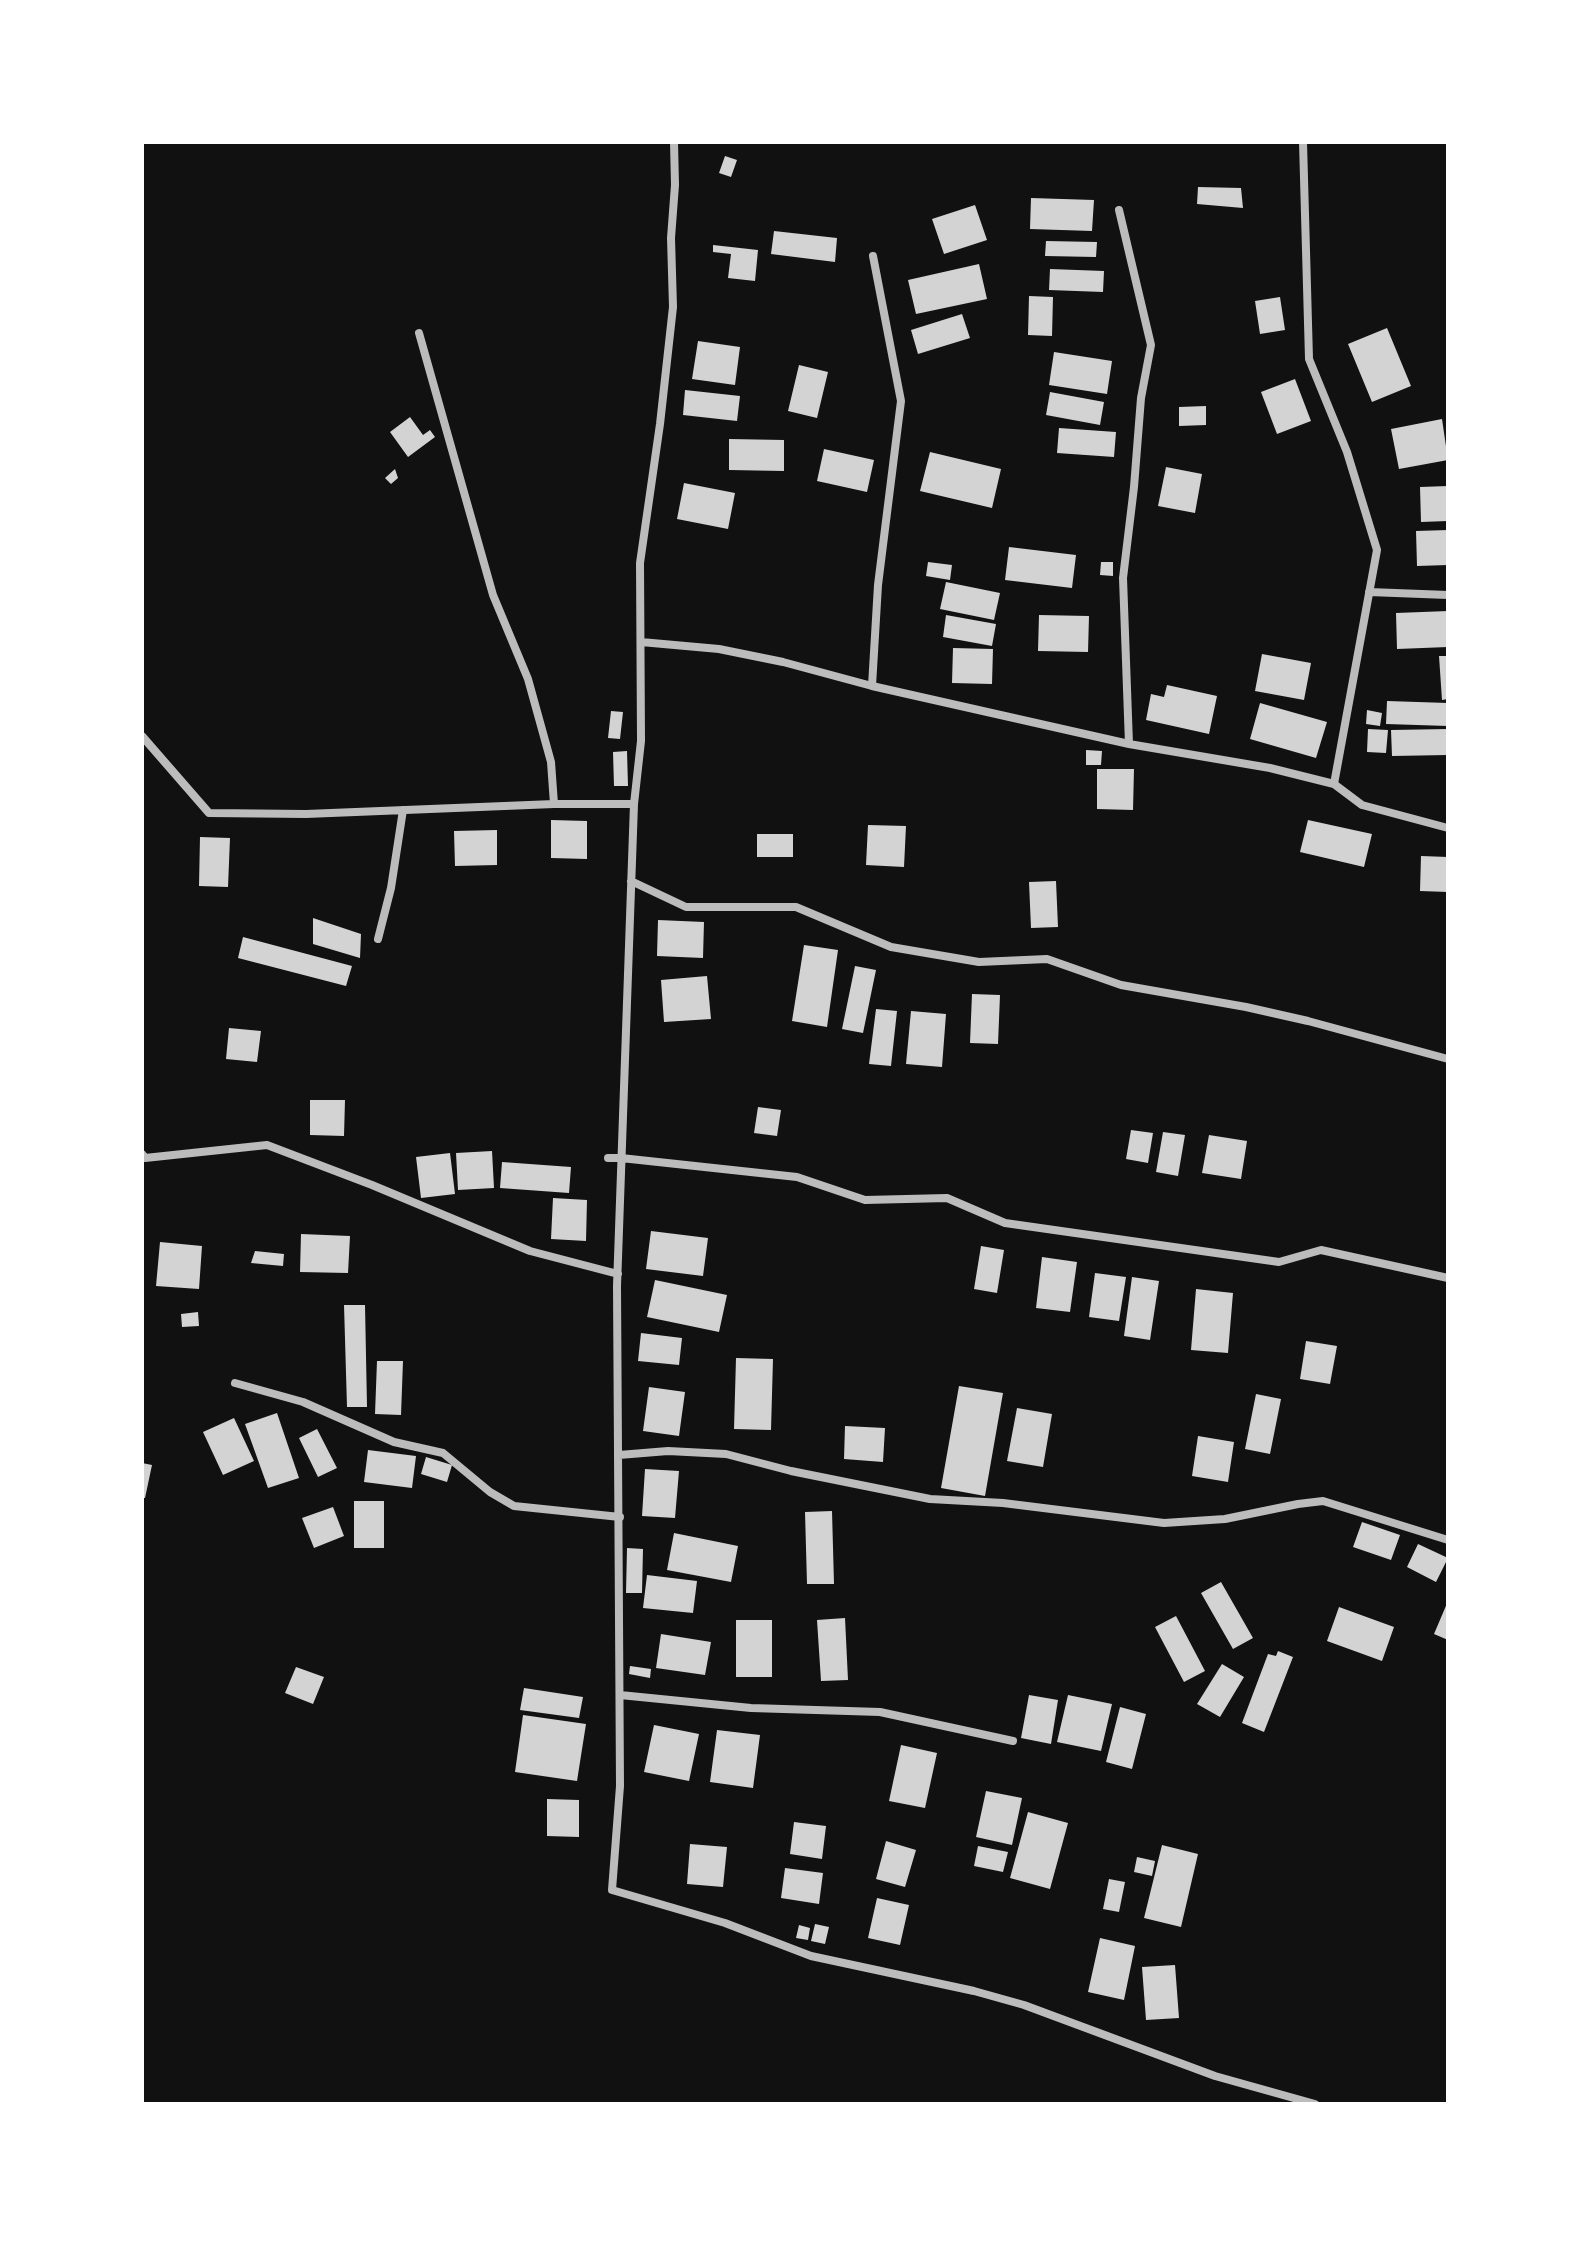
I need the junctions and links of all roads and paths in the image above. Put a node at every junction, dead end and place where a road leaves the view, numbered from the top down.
1 (674, 142) edge
2 (1303, 142) edge
3 (1119, 210) dead end
4 (873, 256) dead end
5 (419, 333) dead end
6 (1369, 592) junction
7 (1448, 595) edge
8 (641, 642) junction
9 (872, 686) junction
10 (142, 736) edge
11 (1129, 744) junction
12 (1334, 784) junction
13 (554, 804) junction
14 (634, 804) junction
15 (403, 810) junction
16 (1448, 828) edge
17 (631, 881) junction
18 (378, 939) dead end
19 (1448, 1059) edge
20 (142, 1154) edge
21 (608, 1158) dead end
22 (621, 1158) junction
23 (618, 1274) junction
24 (1448, 1278) edge
25 (235, 1383) dead end
26 (619, 1455) junction
27 (620, 1517) junction
28 (1448, 1540) edge
29 (620, 1695) junction
30 (1013, 1741) dead end
31 (1315, 2104) edge

1 - 8 street
2 - 6 street
3 - 11 street
4 - 9 street
5 - 13 street
6 - 7 street
6 - 12 street
8 - 9 street
8 - 14 street
9 - 11 street
10 - 15 street
11 - 12 street
12 - 16 street
13 - 14 street
13 - 15 street
14 - 17 street
15 - 18 street
17 - 19 street
17 - 22 street
20 - 23 street
21 - 22 street
22 - 23 street
22 - 24 street
23 - 26 street
25 - 27 street
26 - 27 street
26 - 28 street
27 - 29 street
29 - 30 street
29 - 31 street

